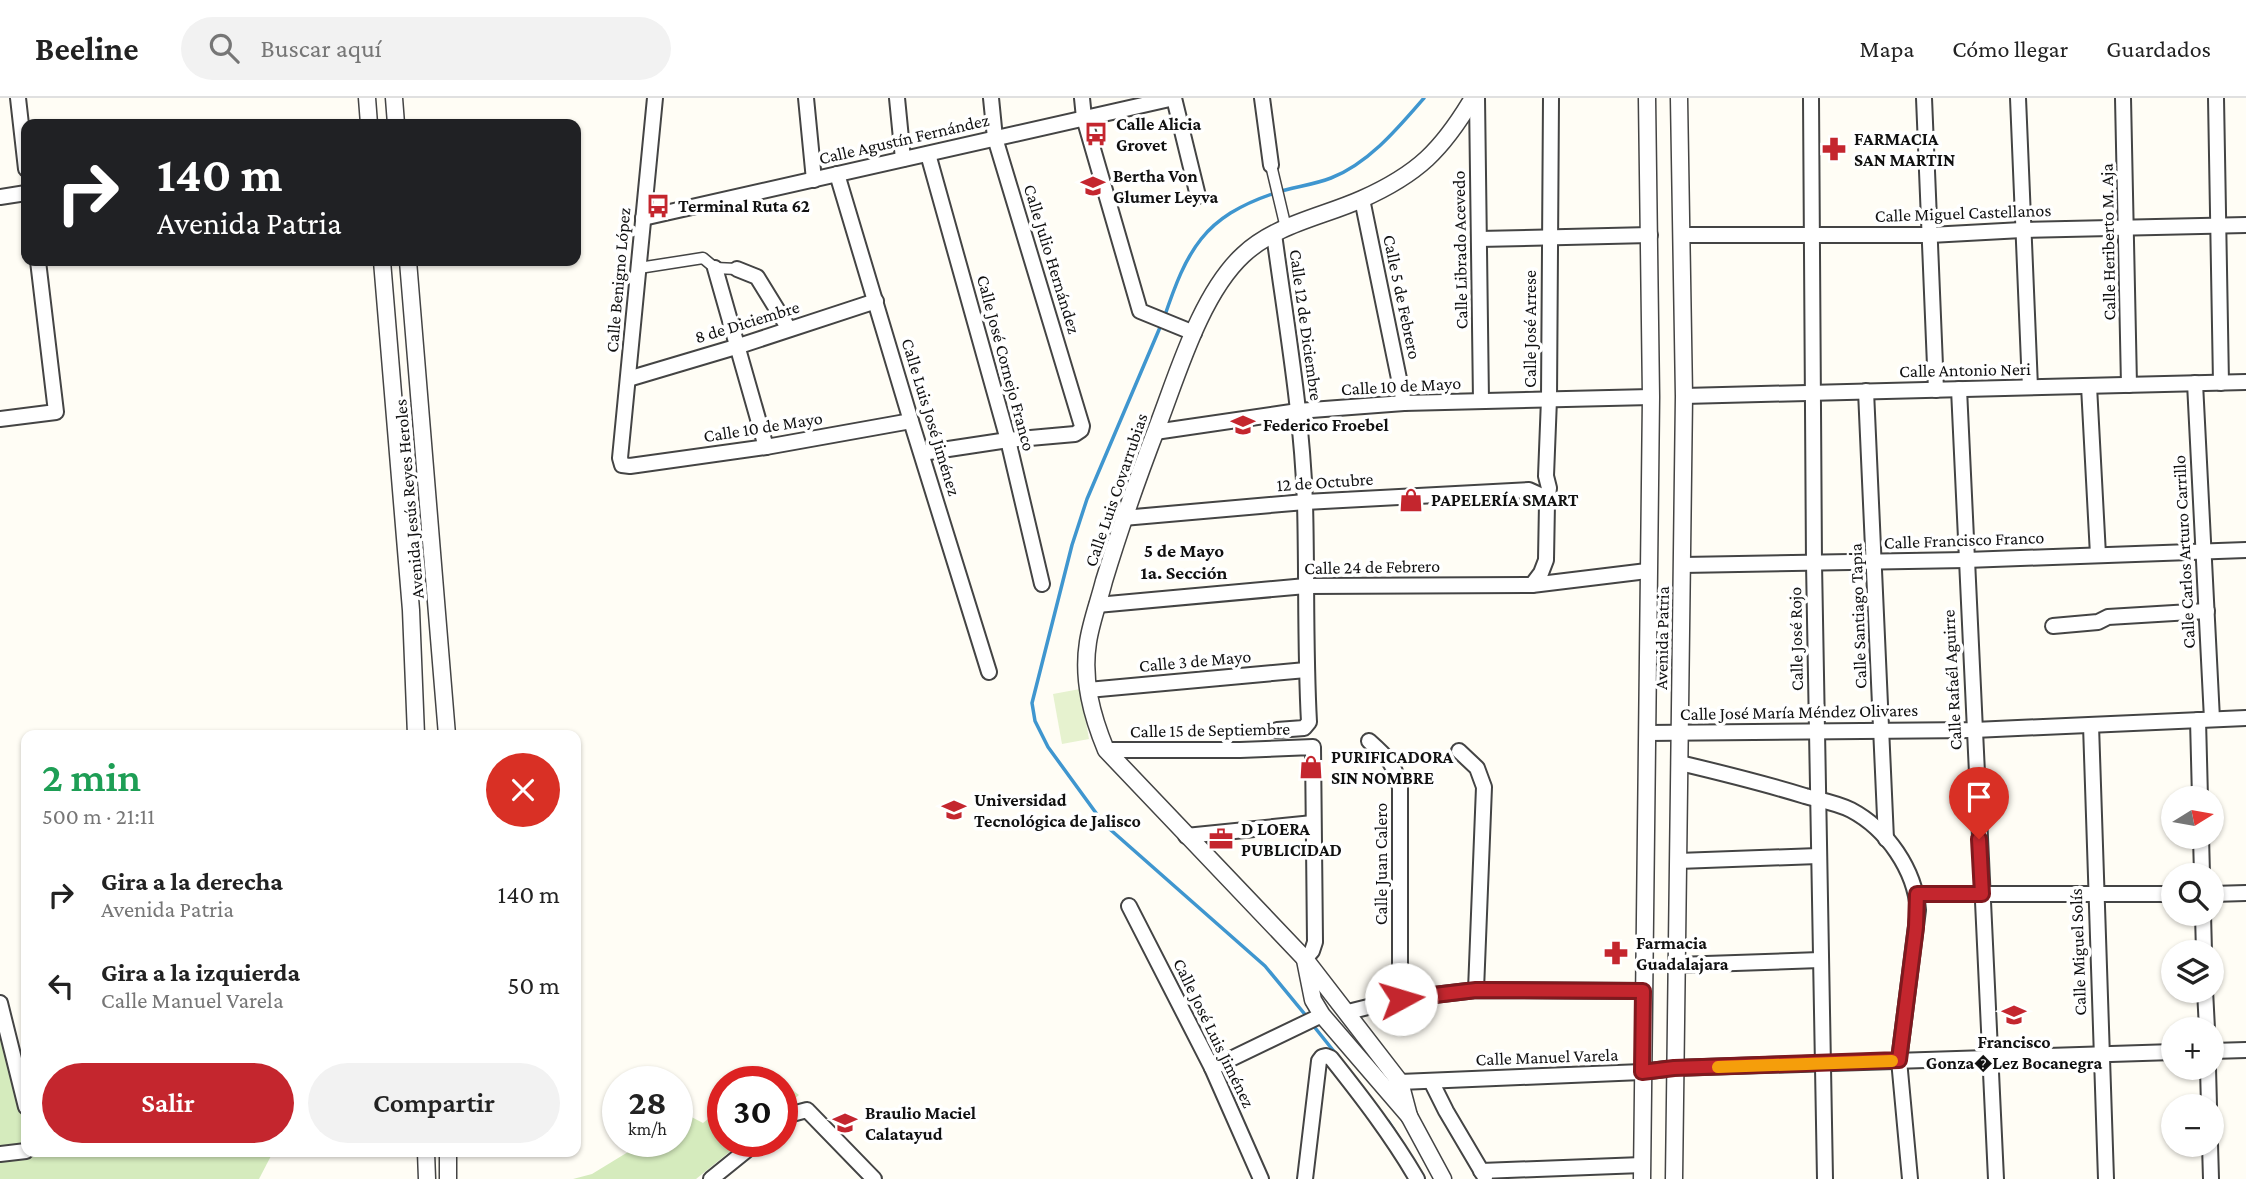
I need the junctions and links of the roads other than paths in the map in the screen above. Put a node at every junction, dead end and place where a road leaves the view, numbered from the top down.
1 (18, 98) edge
2 (367, 98) edge
3 (394, 98) edge
4 (654, 98) edge
5 (806, 98) edge
6 (897, 98) edge
7 (991, 98) edge
8 (1082, 98) edge
9 (1174, 98) edge
10 (1262, 98) edge
11 (1475, 98) edge
12 (1551, 98) edge
13 (1647, 98) edge
14 (1679, 98) edge
15 (1811, 98) edge
16 (1924, 98) edge
17 (2018, 98) edge
18 (2123, 98) edge
19 (2216, 98) edge
20 (1084, 118) junction
21 (369, 119) edge
22 (396, 119) edge
23 (21, 125) edge
24 (995, 138) junction
25 (928, 154) junction
26 (903, 159) junction
27 (1271, 165) joint
28 (837, 174) junction
29 (814, 180) junction
30 (21, 194) edge
31 (1198, 196) dead end
32 (0, 197) edge
33 (1362, 199) junction
34 (643, 218) junction
35 (2246, 225) edge
36 (2220, 226) junction
37 (2127, 228) junction
38 (2022, 230) junction
39 (1280, 231) junction
40 (1650, 235) junction
41 (1682, 235) junction
42 (1930, 235) junction
43 (1811, 236) junction
44 (1550, 237) junction
45 (1479, 239) junction
46 (39, 266) edge
47 (382, 266) edge
48 (408, 266) edge
49 (639, 268) junction
50 (715, 268) junction
51 (737, 269) joint
52 (876, 301) junction
53 (789, 329) junction
54 (1187, 330) junction
55 (739, 346) junction
56 (628, 379) junction
57 (2246, 382) edge
58 (2195, 383) junction
59 (2221, 383) junction
60 (2129, 385) junction
61 (2089, 386) junction
62 (2029, 387) junction
63 (1959, 389) junction
64 (1936, 390) junction
65 (1866, 391) junction
66 (1812, 393) junction
67 (1684, 396) junction
68 (1651, 397) junction
69 (1549, 399) junction
70 (1481, 401) junction
71 (1404, 403) junction
72 (1298, 411) junction
73 (0, 419) edge
74 (911, 421) junction
75 (1155, 432) junction
76 (1008, 440) junction
77 (766, 447) junction
78 (922, 453) junction
79 (622, 465) joint
80 (1546, 476) junction
81 (1529, 490) junction
82 (1305, 502) junction
83 (1547, 503) junction
84 (1123, 518) junction
85 (2246, 550) edge
86 (2204, 551) junction
87 (2098, 555) junction
88 (1546, 560) junction
89 (1966, 560) junction
90 (1875, 562) junction
91 (1814, 564) junction
92 (1683, 565) junction
93 (1647, 571) junction
94 (1567, 582) junction
95 (1042, 584) dead end
96 (1532, 585) junction
97 (1306, 586) junction
98 (1097, 605) junction
99 (411, 610) junction
100 (438, 611) junction
101 (2207, 611) junction
102 (2053, 626) dead end
103 (1306, 670) junction
104 (989, 672) dead end
105 (1088, 690) junction
106 (2246, 718) edge
107 (2205, 720) junction
108 (2091, 725) junction
109 (416, 730) edge
110 (447, 730) edge
111 (1277, 730) dead end
112 (1974, 730) junction
113 (1817, 731) junction
114 (1881, 731) junction
115 (1647, 733) junction
116 (1680, 733) junction
117 (1369, 741) dead end
118 (1106, 750) junction
119 (1458, 751) dead end
120 (1680, 763) junction
121 (2201, 786) edge
122 (1818, 800) junction
123 (1313, 823) junction
124 (1186, 836) junction
125 (1886, 839) junction
126 (1818, 856) junction
127 (1678, 861) junction
128 (2096, 893) junction
129 (2246, 893) edge
130 (1917, 894) junction
131 (1982, 894) junction
132 (2161, 894) edge
133 (2224, 894) edge
134 (1129, 906) dead end
135 (1305, 959) junction
136 (1820, 960) junction
137 (1676, 965) junction
138 (1476, 990) junction
139 (1643, 991) junction
140 (1401, 999) junction
141 (0, 1005) edge
142 (1348, 1012) junction
143 (1318, 1017) junction
144 (2246, 1050) edge
145 (2224, 1051) edge
146 (2161, 1053) edge
147 (2101, 1055) junction
148 (1990, 1058) junction
149 (1899, 1060) junction
150 (1821, 1064) junction
151 (1212, 1068) junction
152 (1674, 1068) junction
153 (1642, 1072) junction
154 (1431, 1081) junction
155 (1393, 1086) junction
156 (21, 1087) edge
157 (798, 1111) edge
158 (21, 1152) edge
159 (0, 1154) edge
160 (426, 1157) edge
161 (448, 1157) edge
162 (738, 1157) edge
163 (2210, 1157) edge
164 (1642, 1172) edge
165 (1484, 1175) edge
166 (427, 1179) edge
167 (449, 1179) edge
168 (711, 1179) edge
169 (874, 1179) edge
170 (1261, 1179) edge
171 (1305, 1179) edge
172 (1417, 1179) edge
173 (1443, 1179) edge
174 (1674, 1179) edge
175 (1825, 1179) edge
176 (1910, 1179) edge
177 (1996, 1179) edge
178 (2106, 1179) edge
179 (2211, 1179) edge

1 - 23 street
2 - 21 street
3 - 22 street
4 - 34 street, Calle Benigno López
5 - 29 street
6 - 26 street
7 - 24 street, Calle Julio Hernández
8 - 20 street
9 - 20 street, Calle Agustín Fernández
9 - 31 street
10 - 27 street
11 - 33 street, Calle Luis Covarrubias
11 - 45 street, Calle Librado Acevedo
12 - 44 street, Calle José Arrese
13 - 40 street, Avenida Patria
14 - 41 street, Avenida Patria
15 - 43 street, Calle José Rojo
16 - 42 street
17 - 38 street
18 - 37 street, Calle Heriberto M. Aja
19 - 36 street
20 - 24 street, Calle Agustín Fernández
20 - 54 street
24 - 25 street, Calle Agustín Fernández
24 - 76 street, Calle Julio Hernández
25 - 26 street, Calle Agustín Fernández
25 - 76 street, Calle José Cornejo Franco
26 - 28 street, Calle Agustín Fernández
27 - 39 street
28 - 29 street, Calle Agustín Fernández
28 - 52 street, Calle Luis José Jiménez
29 - 34 street, Calle Agustín Fernández
30 - 32 street
33 - 39 street, Calle Luis Covarrubias
33 - 71 street, Calle 5 de Febrero
34 - 49 street, Calle Benigno López
35 - 36 street, Calle Miguel Castellanos
36 - 37 street, Calle Miguel Castellanos
36 - 59 street
37 - 38 street, Calle Miguel Castellanos
37 - 60 street, Calle Heriberto M. Aja
38 - 42 street, Calle Miguel Castellanos
38 - 62 street
39 - 54 street, Calle Luis Covarrubias
39 - 72 street, Calle 12 de Diciembre
40 - 44 street
40 - 68 street, Avenida Patria
41 - 43 street, Calle Miguel Castellanos
41 - 67 street, Avenida Patria
42 - 43 street, Calle Miguel Castellanos
42 - 64 street
43 - 66 street, Calle José Rojo
44 - 45 street
44 - 69 street, Calle José Arrese
45 - 70 street, Calle Librado Acevedo
46 - 73 street
47 - 99 street, Avenida Jesús Reyes Heroles
48 - 100 street, Avenida Jesús Reyes Heroles
49 - 50 street
49 - 56 street, Calle Benigno López
50 - 51 street
50 - 55 street
51 - 53 street
52 - 53 street, 8 de Diciembre
52 - 74 street, Calle Luis José Jiménez
53 - 55 street, 8 de Diciembre
54 - 75 street, Calle Luis Covarrubias
55 - 56 street, 8 de Diciembre
55 - 77 street
56 - 79 street, Calle Benigno López
57 - 59 street, Calle Antonio Neri
58 - 59 street, Calle Antonio Neri
58 - 60 street, Calle Antonio Neri
58 - 86 street, Calle Carlos Arturo Carrillo
60 - 61 street, Calle Antonio Neri
61 - 62 street, Calle Antonio Neri
61 - 87 street
62 - 63 street, Calle Antonio Neri
63 - 64 street, Calle Antonio Neri
63 - 89 street, Calle Rafaél Aguirre
64 - 65 street, Calle Antonio Neri
65 - 66 street, Calle Antonio Neri
65 - 90 street, Calle Santiago Tapia
66 - 67 street, Calle Antonio Neri
66 - 91 street, Calle José Rojo
67 - 92 street, Avenida Patria
68 - 69 street, Calle 10 de Mayo
68 - 93 street, Avenida Patria
69 - 70 street, Calle 10 de Mayo
69 - 80 street, Calle José Arrese
70 - 71 street, Calle 10 de Mayo
71 - 72 street, Calle 10 de Mayo
72 - 75 street, Calle 10 de Mayo
72 - 82 street, Calle 12 de Diciembre
74 - 77 street, Calle 10 de Mayo
74 - 78 street, Calle Luis José Jiménez
75 - 84 street, Calle Luis Covarrubias
76 - 78 street
76 - 95 street, Calle José Cornejo Franco
77 - 79 street, Calle 10 de Mayo
78 - 104 street, Calle Luis José Jiménez
80 - 81 street
80 - 83 street, Calle José Arrese
81 - 82 street, 12 de Octubre
81 - 83 street
82 - 84 street, 12 de Octubre
82 - 97 street, Calle 12 de Diciembre
83 - 88 street, Calle José Arrese
84 - 98 street, Calle Luis Covarrubias
85 - 86 street, Calle Francisco Franco
86 - 87 street, Calle Francisco Franco
86 - 101 street, Calle Carlos Arturo Carrillo
87 - 89 street, Calle Francisco Franco
88 - 94 street
88 - 96 street, Calle José Arrese
89 - 90 street, Calle Francisco Franco
89 - 112 street, Calle Rafaél Aguirre
90 - 91 street, Calle Francisco Franco
90 - 114 street, Calle Santiago Tapia
91 - 92 street, Calle Francisco Franco
91 - 113 street, Calle José Rojo
92 - 116 street, Avenida Patria
93 - 94 street, Calle 24 de Febrero
93 - 115 street, Avenida Patria
94 - 96 street, Calle 24 de Febrero
96 - 97 street, Calle 24 de Febrero
97 - 98 street, Calle 24 de Febrero
97 - 103 street, Calle 12 de Diciembre
98 - 105 street, Calle Luis Covarrubias
99 - 100 street
99 - 109 street, Avenida Jesús Reyes Heroles
100 - 110 street, Avenida Jesús Reyes Heroles
101 - 102 street
101 - 107 street, Calle Carlos Arturo Carrillo
103 - 105 street, Calle 3 de Mayo
103 - 111 street, Calle 12 de Diciembre
105 - 118 street, Calle Luis Covarrubias
106 - 107 street, Calle José María Méndez Olivares
107 - 108 street, Calle José María Méndez Olivares
107 - 121 street, Calle Carlos Arturo Carrillo
108 - 112 street, Calle José María Méndez Olivares
108 - 128 street, Calle Miguel Solís
112 - 114 street, Calle José María Méndez Olivares
112 - 131 street, Calle Rafaél Aguirre
113 - 114 street, Calle José María Méndez Olivares
113 - 116 street, Calle José María Méndez Olivares
113 - 122 street, Calle José Rojo
114 - 125 street, Calle Santiago Tapia
115 - 116 street, Calle José María Méndez Olivares
115 - 139 street, Avenida Patria
116 - 120 street, Avenida Patria
117 - 140 street, Calle Juan Calero
118 - 123 street, Calle 15 de Septiembre
118 - 124 street, Calle Luis Covarrubias
119 - 138 street
120 - 122 street
120 - 127 street, Avenida Patria
122 - 125 street
122 - 126 street, Calle José Rojo
123 - 124 street
123 - 135 street
124 - 135 street, Calle Luis Covarrubias
125 - 130 street
126 - 127 street
126 - 136 street, Calle José Rojo
127 - 137 street, Avenida Patria
128 - 131 street
128 - 132 street
128 - 147 street, Calle Miguel Solís
129 - 133 street
130 - 131 street
130 - 149 street
131 - 148 street, Calle Rafaél Aguirre
134 - 151 street, Calle José Luis Jiménez
135 - 142 street, Calle Luis Covarrubias
135 - 143 street, Calle Luis Covarrubias
136 - 137 street
136 - 150 street, Calle José Rojo
137 - 152 street, Avenida Patria
138 - 139 street
138 - 140 street
139 - 153 street, Avenida Patria
140 - 142 street
141 - 156 street
142 - 155 street, Calle Luis Covarrubias
143 - 151 street
143 - 155 street, Calle Luis Covarrubias
144 - 145 street
146 - 147 street, Calle Manuel Varela
147 - 148 street, Calle Manuel Varela
147 - 178 street, Calle Miguel Solís
148 - 149 street, Calle Manuel Varela
148 - 177 street, Calle Rafaél Aguirre
149 - 150 street, Calle Manuel Varela
149 - 176 street
150 - 152 street, Calle Manuel Varela
150 - 175 street, Calle José Rojo
151 - 170 street, Calle José Luis Jiménez
152 - 153 street, Calle Manuel Varela
152 - 174 street, Avenida Patria
153 - 154 street, Calle Manuel Varela
153 - 164 street, Avenida Patria
154 - 155 street, Calle Manuel Varela
154 - 165 street
155 - 173 street, Calle Luis Covarrubias
157 - 169 street
158 - 159 street
160 - 166 street
161 - 167 street
162 - 168 street
163 - 179 street
164 - 165 street
171 - 172 street

